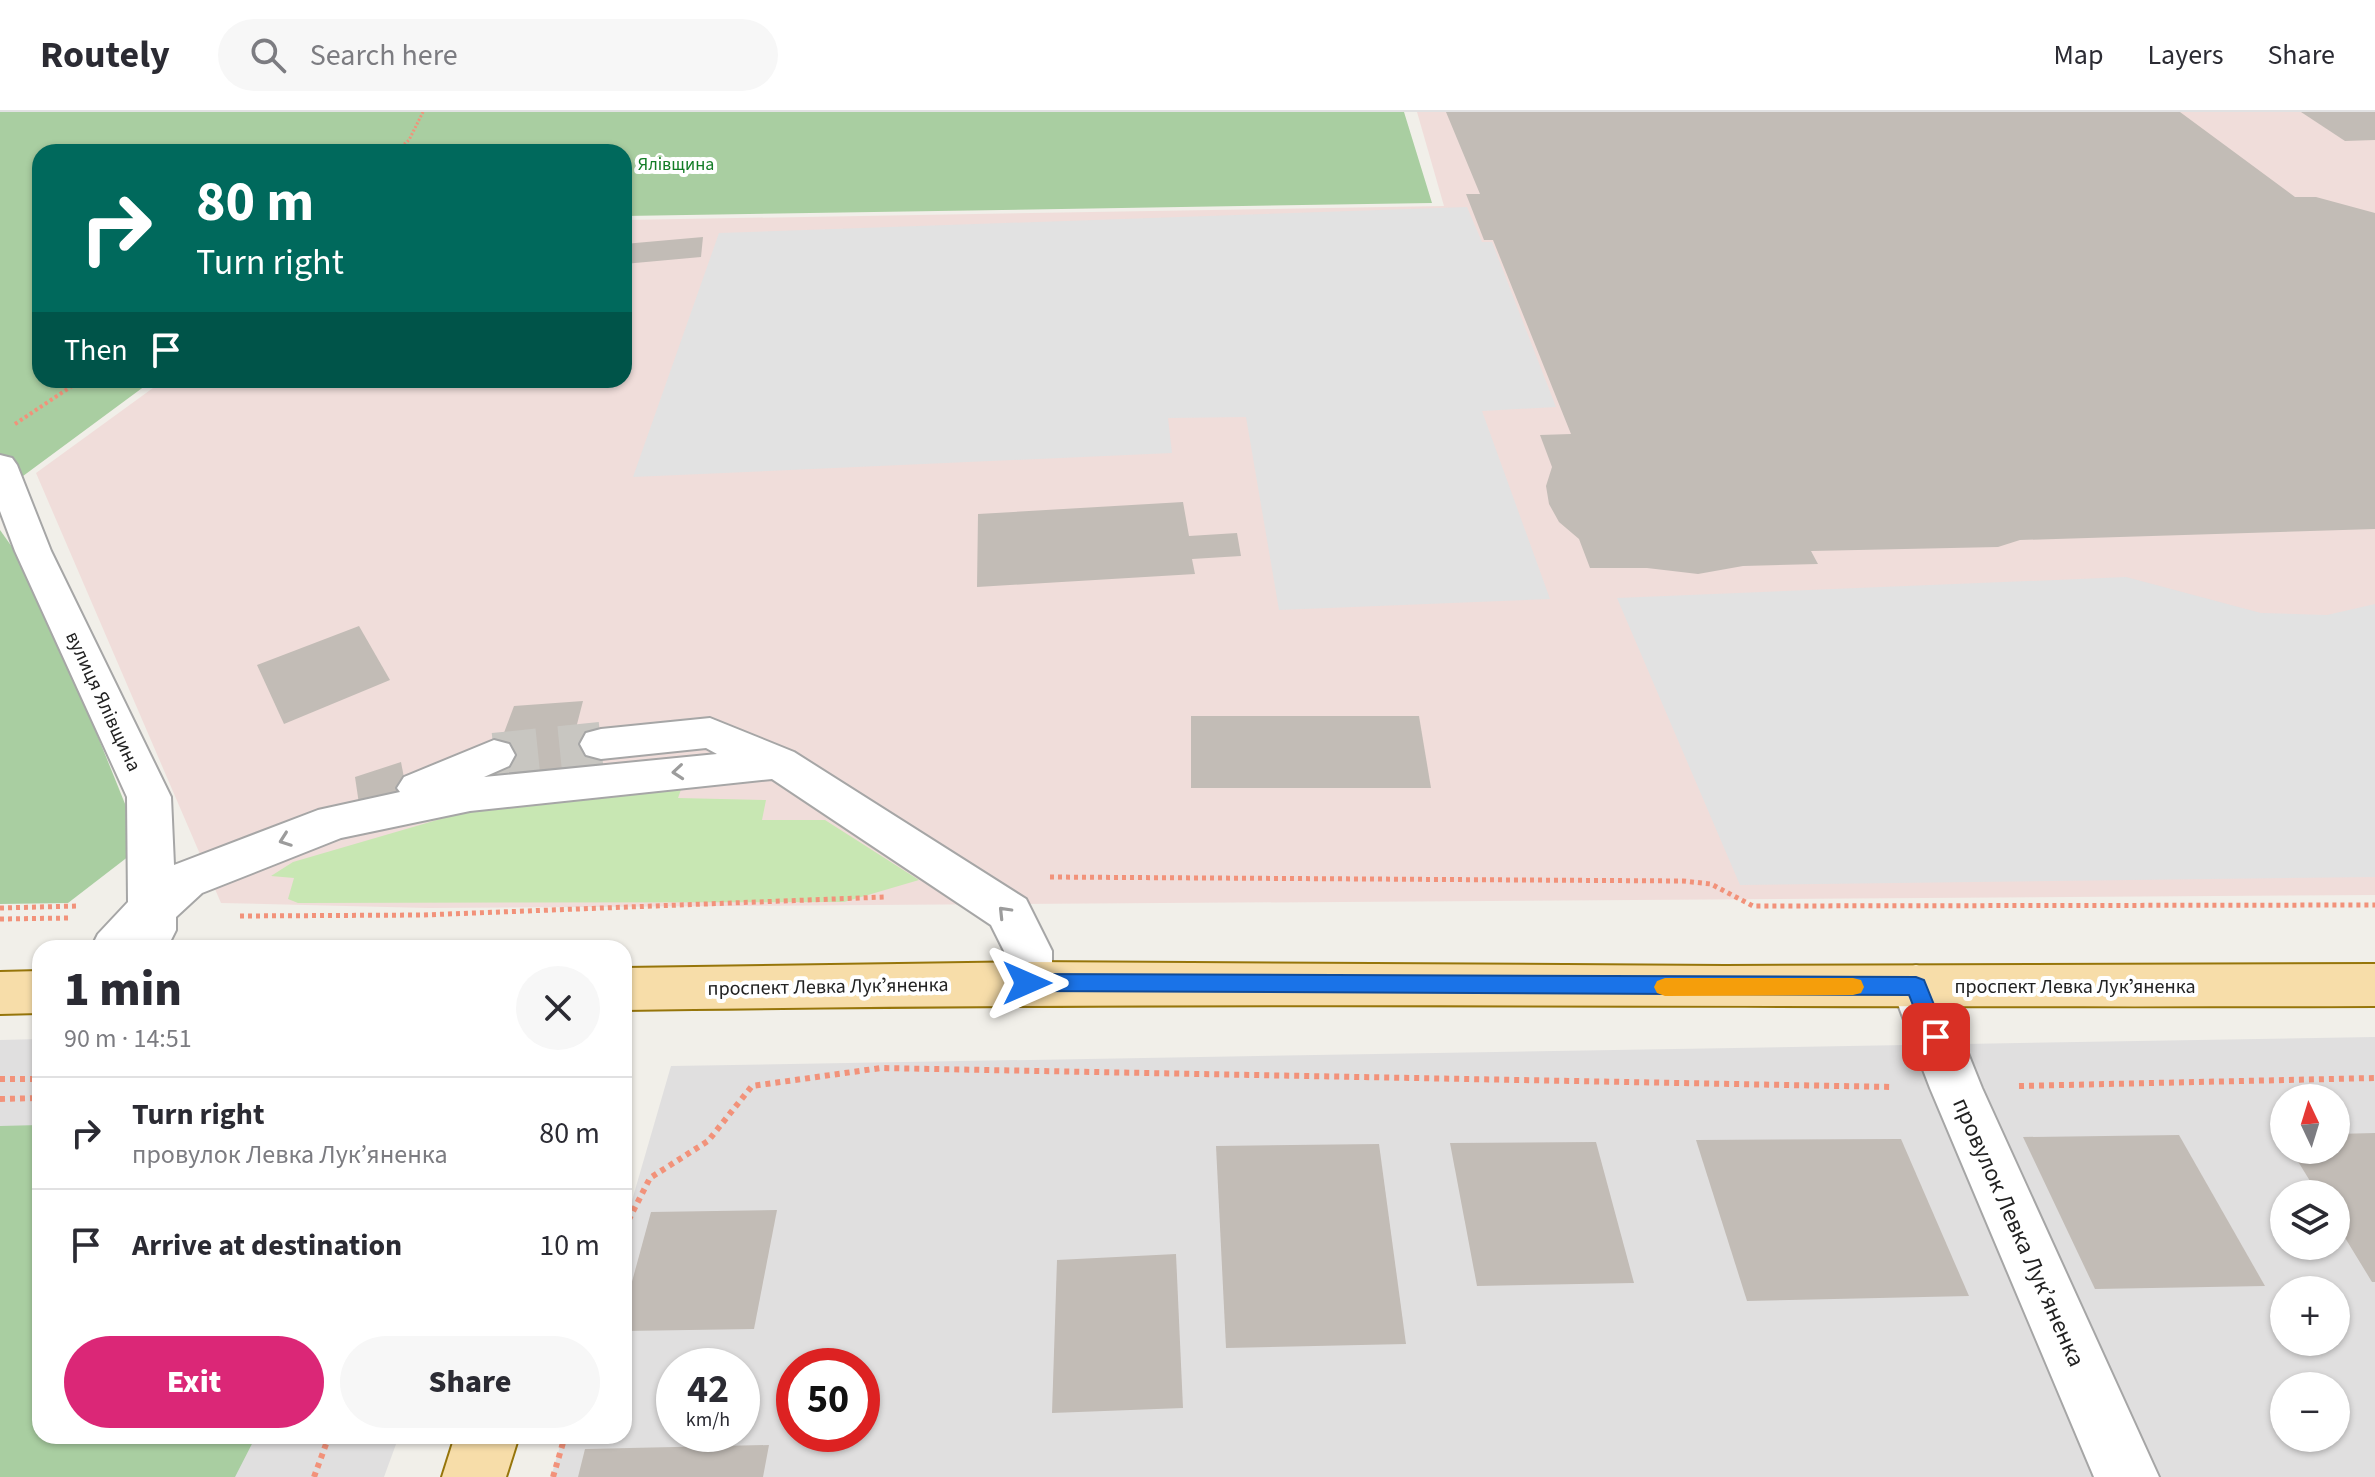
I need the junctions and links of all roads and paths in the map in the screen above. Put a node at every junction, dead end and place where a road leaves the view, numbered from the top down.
1 (423, 112) edge
2 (404, 144) edge
3 (69, 388) edge
4 (12, 426) dead end
5 (0, 465) edge
6 (601, 744) tunnel mouth
7 (494, 755) tunnel mouth
8 (779, 763) junction
9 (334, 822) junction
10 (974, 887) junction
11 (2375, 905) edge
12 (236, 916) dead end
13 (0, 919) edge
14 (140, 930) edge
15 (1027, 983) junction
16 (2375, 985) edge
17 (1916, 986) junction
18 (32, 992) edge
19 (0, 993) edge
20 (632, 997) edge
21 (2375, 1078) edge
22 (0, 1079) edge
23 (32, 1079) edge
24 (1956, 1088) junction
25 (32, 1098) edge
26 (0, 1099) edge
27 (632, 1213) edge
28 (326, 1444) edge
29 (484, 1444) edge
30 (563, 1444) edge
31 (314, 1477) edge
32 (474, 1477) edge
33 (553, 1477) edge
34 (2127, 1477) edge

1 - 2 path
3 - 4 path
5 - 14 street, вулиця Ялівщина
6 - 8 street
7 - 9 street
8 -> 9 street
8 - 10 street
9 -> 14 street
10 - 11 path
10 - 12 path
15 -> 10 street
13 - 14 path
15 - 17 main road, проспект Левка Лукʼяненка
15 - 20 main road, проспект Левка Лукʼяненка
16 - 17 main road, проспект Левка Лукʼяненка
17 - 24 street, провулок Левка Лук’яненка
18 - 19 main road
21 - 24 path
22 - 23 path
24 - 27 path
24 - 34 street, провулок Левка Лук’яненка
25 - 26 path
28 - 31 path
29 - 32 main road
30 - 33 path

